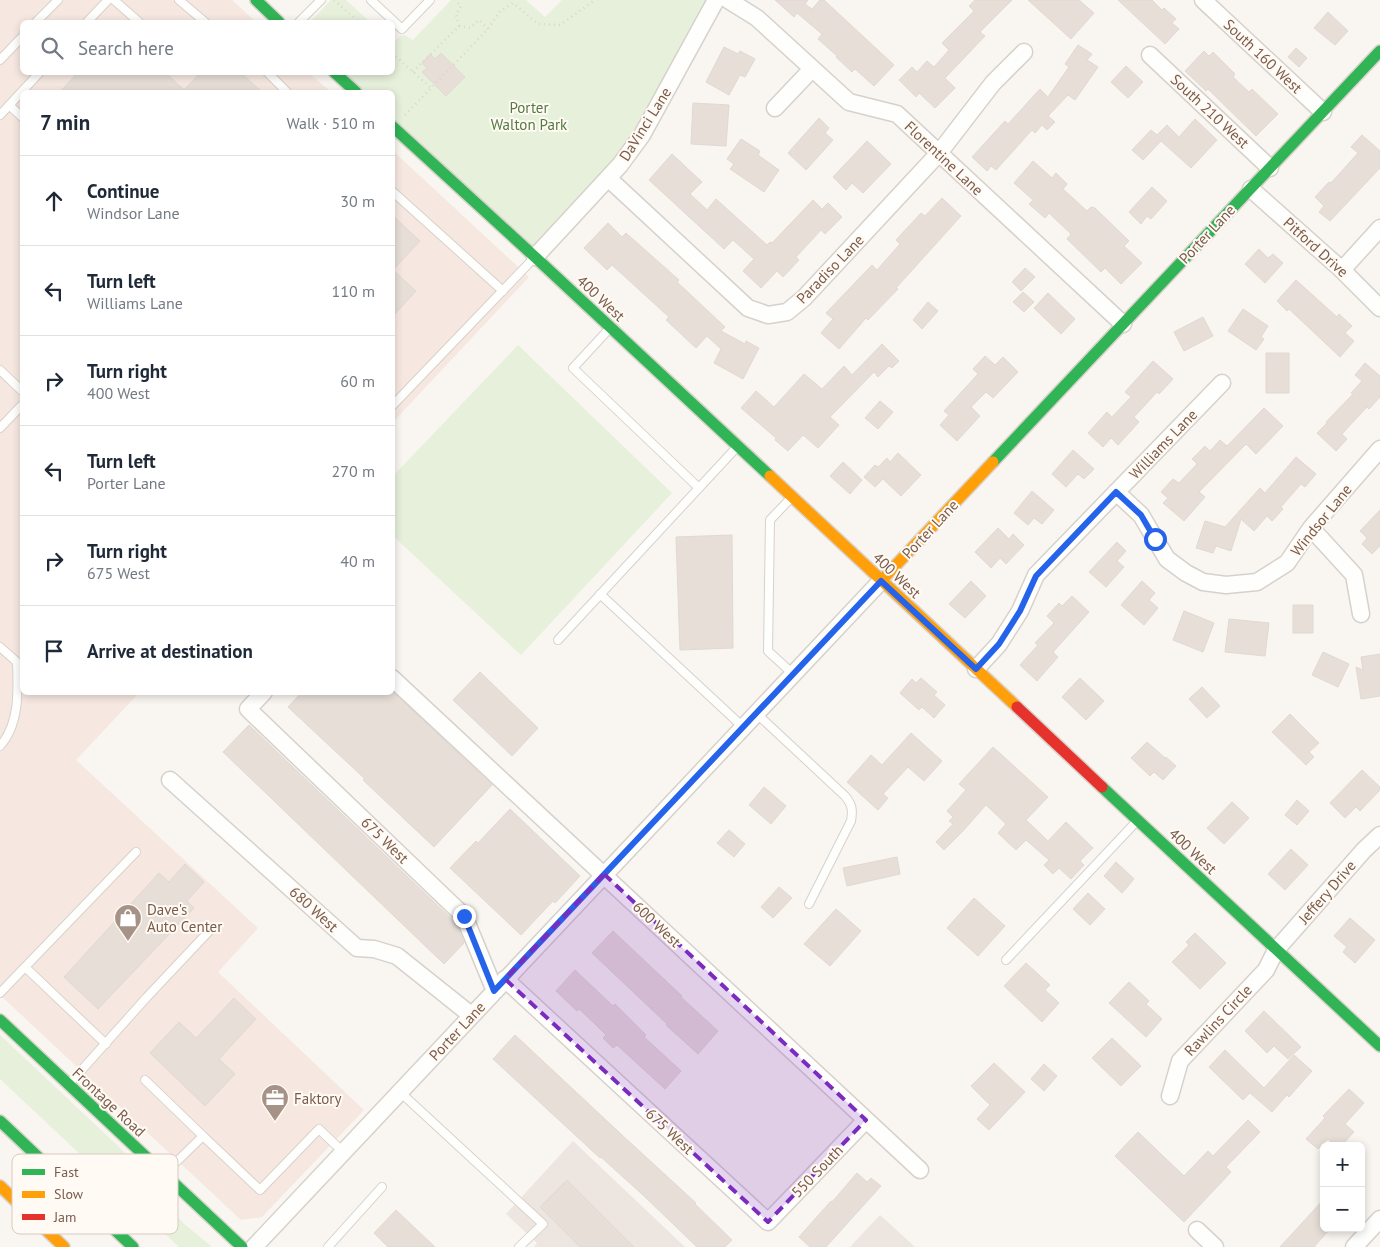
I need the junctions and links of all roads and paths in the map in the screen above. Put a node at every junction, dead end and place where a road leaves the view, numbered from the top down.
1 (58, 0) edge
2 (108, 0) edge
3 (114, 0) edge
4 (180, 0) edge
5 (256, 0) edge
6 (321, 0) edge
7 (334, 0) edge
8 (371, 0) edge
9 (430, 0) edge
10 (455, 0) edge
11 (595, 0) edge
12 (716, 0) edge
13 (728, 0) edge
14 (1203, 0) edge
15 (38, 20) edge
16 (89, 20) edge
17 (138, 20) edge
18 (203, 20) edge
19 (277, 20) edge
20 (301, 20) edge
21 (356, 20) edge
22 (392, 20) edge
23 (395, 22) edge
24 (459, 26) junction
25 (488, 29) junction
26 (20, 39) edge
27 (1024, 52) dead end
28 (1380, 52) edge
29 (1150, 55) dead end
30 (395, 56) edge
31 (0, 60) edge
32 (812, 69) junction
33 (413, 72) junction
34 (37, 75) edge
35 (269, 75) edge
36 (337, 75) edge
37 (431, 88) junction
38 (23, 90) edge
39 (285, 90) edge
40 (354, 90) edge
41 (20, 93) edge
42 (9, 105) junction
43 (774, 108) dead end
44 (1323, 112) junction
45 (0, 115) edge
46 (20, 115) edge
47 (405, 115) dead end
48 (395, 129) edge
49 (939, 153) junction
50 (1270, 168) junction
51 (608, 178) junction
52 (1250, 188) junction
53 (395, 194) edge
54 (1380, 228) edge
55 (535, 257) junction
56 (1342, 270) junction
57 (503, 291) junction
58 (1380, 308) edge
59 (1123, 324) junction
60 (611, 328) junction
61 (0, 370) edge
62 (1222, 383) dead end
63 (20, 390) edge
64 (395, 403) edge
65 (20, 407) edge
66 (0, 428) edge
67 (738, 446) junction
68 (1380, 449) edge
69 (699, 488) junction
70 (1116, 492) junction
71 (792, 497) junction
72 (1311, 528) junction
73 (881, 581) junction
74 (600, 594) junction
75 (1361, 614) dead end
76 (558, 640) dead end
77 (0, 647) edge
78 (976, 669) junction
79 (793, 674) junction
80 (395, 681) edge
81 (261, 695) edge
82 (756, 714) junction
83 (743, 727) junction
84 (0, 746) edge
85 (170, 780) dead end
86 (1138, 820) junction
87 (1380, 835) edge
88 (136, 852) dead end
89 (604, 874) junction
90 (809, 904) dead end
91 (212, 928) dead end
92 (1276, 950) junction
93 (1006, 960) dead end
94 (25, 966) junction
95 (500, 985) junction
96 (0, 993) edge
97 (472, 1016) junction
98 (0, 1020) edge
99 (106, 1044) junction
100 (1380, 1046) edge
101 (145, 1080) dead end
102 (69, 1085) junction
103 (400, 1092) junction
104 (1170, 1096) dead end
105 (866, 1120) junction
106 (0, 1121) edge
107 (203, 1136) junction
108 (343, 1152) junction
109 (35, 1154) edge
110 (143, 1154) edge
111 (178, 1160) edge
112 (920, 1170) dead end
113 (0, 1186) edge
114 (178, 1187) edge
115 (382, 1187) dead end
116 (12, 1197) edge
117 (1380, 1219) edge
118 (768, 1222) joint
119 (1197, 1230) dead end
120 (50, 1234) edge
121 (119, 1234) edge
122 (64, 1247) edge
123 (133, 1247) edge
124 (242, 1247) edge
125 (254, 1247) edge
126 (328, 1247) edge
127 (519, 1247) edge
128 (1215, 1247) edge
129 (1354, 1247) edge

1 - 15 lane
2 - 16 lane
3 - 17 lane
4 - 18 lane
5 - 19 main road
6 - 20 lane
7 - 21 path
8 - 22 lane
9 - 23 lane
10 - 24 path
11 - 25 path
12 - 51 street, DaVinci Lane
13 - 32 street, Florentine Lane
14 - 44 street, South 160 West
24 - 25 path
24 - 33 path
25 - 37 path
26 - 31 lane
27 - 49 street, Paradiso Lane
28 - 44 main road, Porter Lane
29 - 50 street, South 210 West
30 - 33 path
32 - 43 street
32 - 49 street, Florentine Lane
33 - 37 path
34 - 38 lane
35 - 39 lane
36 - 40 main road
37 - 47 path
41 - 42 lane
42 - 45 lane
42 - 46 lane
44 - 50 main road, Porter Lane
48 - 55 main road, 400 West
49 - 51 street, Paradiso Lane
49 - 59 street, Florentine Lane
50 - 52 main road, Porter Lane
51 - 55 street, DaVinci Lane
52 - 56 street, Pitford Drive
52 - 59 main road, Porter Lane
53 - 57 lane
54 - 56 street
55 - 57 lane
55 - 60 main road, 400 West
56 - 58 street, Pitford Drive
57 - 64 lane
59 - 73 main road, Porter Lane
60 - 67 main road, 400 West
60 - 69 lane
61 - 63 lane
62 - 70 street, Williams Lane
65 - 66 lane
67 - 69 lane
67 - 71 main road, 400 West
68 - 72 street, Windsor Lane
69 - 74 lane
70 - 72 street, Windsor Lane
70 - 78 street, Williams Lane
71 - 73 main road, 400 West
71 - 79 lane
72 - 75 street
73 - 78 main road, 400 West
73 - 79 street, Porter Lane
74 - 76 lane
74 - 83 lane
77 - 84 lane
78 - 86 main road, 400 West
79 - 82 street, Porter Lane
80 - 89 street, 600 West
81 - 95 street, 675 West
82 - 83 street, Porter Lane
82 - 90 lane
83 - 89 street, Porter Lane
85 - 97 street, 680 West
86 - 92 main road, 400 West
86 - 93 lane
87 - 92 street, Jeffery Drive
88 - 94 lane
89 - 95 street, Porter Lane
89 - 105 street, 600 West
91 - 99 lane
92 - 100 main road, 400 West
92 - 104 street, Rawlins Circle
94 - 96 lane
94 - 99 lane
95 - 97 street, Porter Lane
95 - 118 street, 675 West
97 - 103 street, Porter Lane
98 - 102 main road, Frontage Road
99 - 102 lane
101 - 107 lane
102 - 110 main road, Frontage Road
103 - 108 street, Porter Lane
103 - 127 lane
105 - 112 street, 600 West
105 - 118 street, 550 South
106 - 109 main road
107 - 108 lane
107 - 111 lane
108 - 125 street, Porter Lane
113 - 116 main road
114 - 124 main road, Frontage Road
115 - 126 lane
117 - 129 street
119 - 128 street
120 - 122 main road
121 - 123 main road

